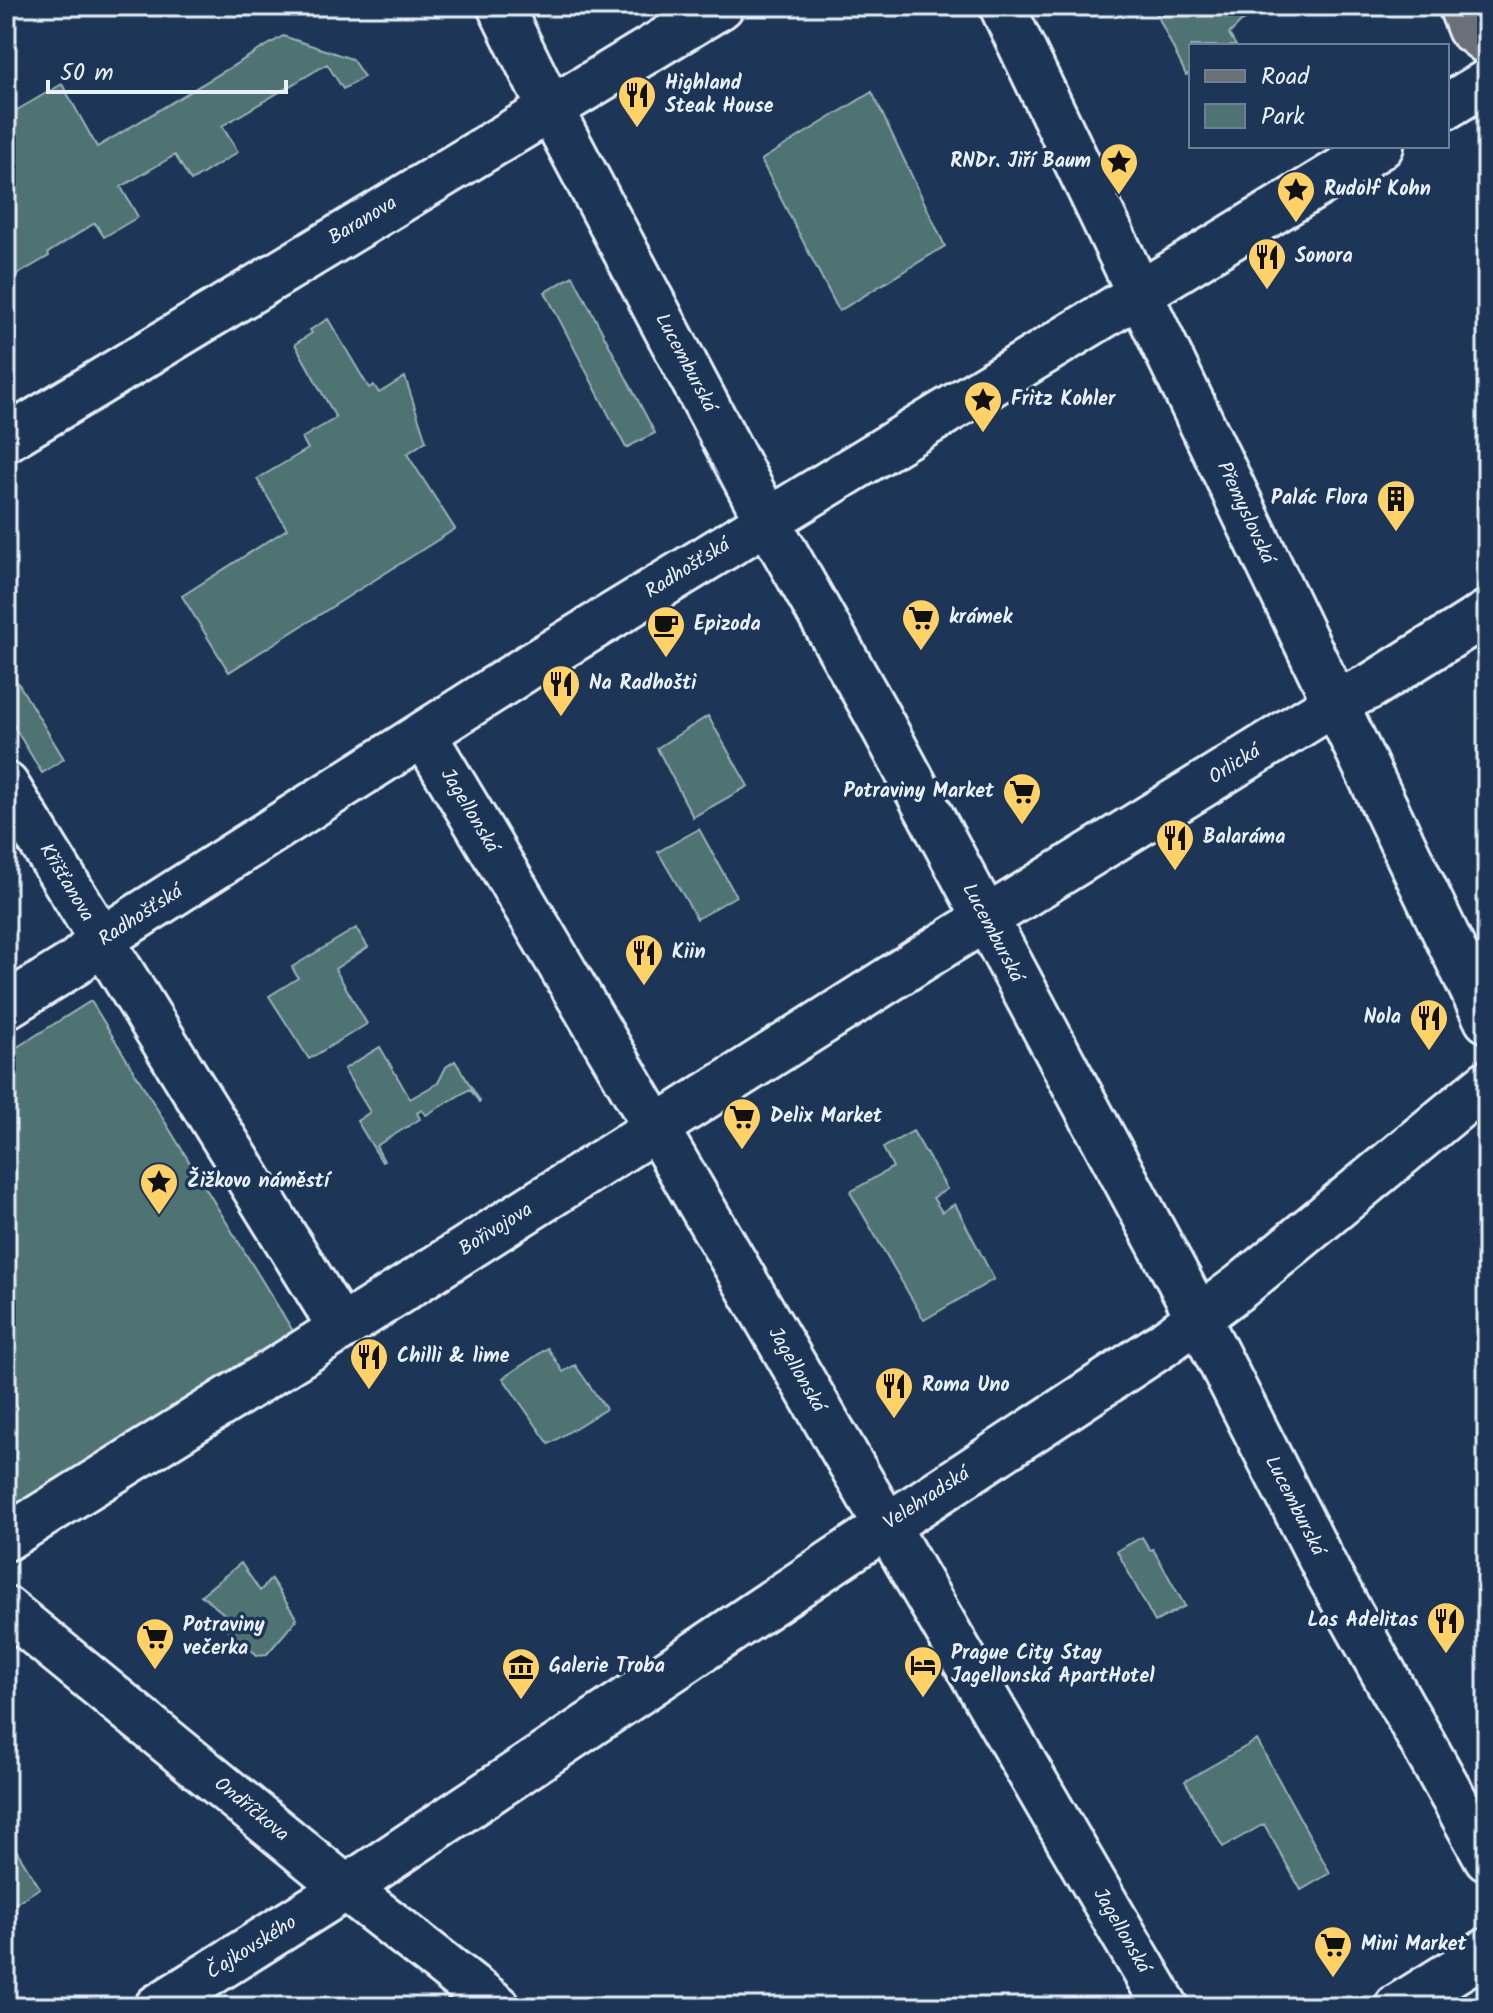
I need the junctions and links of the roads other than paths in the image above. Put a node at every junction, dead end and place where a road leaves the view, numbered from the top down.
1 (500, 6) edge
2 (721, 6) edge
3 (1002, 6) edge
4 (1461, 6) edge
5 (1487, 42) edge
6 (1487, 82) edge
7 (1449, 105) edge
8 (550, 108) junction
9 (1378, 148) edge
10 (1141, 291) junction
11 (6, 439) edge
12 (767, 520) junction
13 (1487, 613) edge
14 (1335, 703) junction
15 (424, 735) junction
16 (6, 785) edge
17 (985, 919) junction
18 (101, 940) junction
19 (6, 1006) edge
20 (1487, 1020) edge
21 (1487, 1083) edge
22 (658, 1128) junction
23 (1198, 1318) junction
24 (341, 1328) junction
25 (885, 1527) junction
26 (6, 1538) edge
27 (6, 1609) edge
28 (1487, 1858) edge
29 (346, 1888) junction
30 (1487, 1951) edge
31 (157, 2007) edge
32 (498, 2007) edge
33 (1166, 2007) edge
34 (1397, 2007) edge

1 - 8 street, Lucemburská
2 - 8 street, Baranova
3 - 10 street, Přemyslovská
4 - 5 main road
6 - 7 street
8 - 11 street, Baranova
8 - 12 street, Lucemburská
9 - 10 street, Radhošťská
10 - 12 street, Radhošťská
10 - 14 street, Přemyslovská
12 - 15 street, Radhošťská
12 - 17 street, Lucemburská
13 - 14 street, Orlická
14 - 17 street, Orlická
14 - 20 street, Přemyslovská
15 - 18 street, Radhošťská
15 - 22 street, Jagellonská
16 - 18 street, Křišťanova
17 - 22 street, Bořivojova
17 - 23 street, Lucemburská
18 - 19 street, Radhošťská
18 - 24 street
21 - 23 street, Velehradská
22 - 24 street, Bořivojova
22 - 25 street, Jagellonská
23 - 25 street, Velehradská
23 - 28 street, Lucemburská
24 - 26 street, Bořivojova
25 - 29 street, Velehradská
25 - 33 street, Jagellonská
27 - 29 street, Ondříčkova
29 - 31 street, Čajkovského
29 - 32 street, Ondříčkova
30 - 34 street

